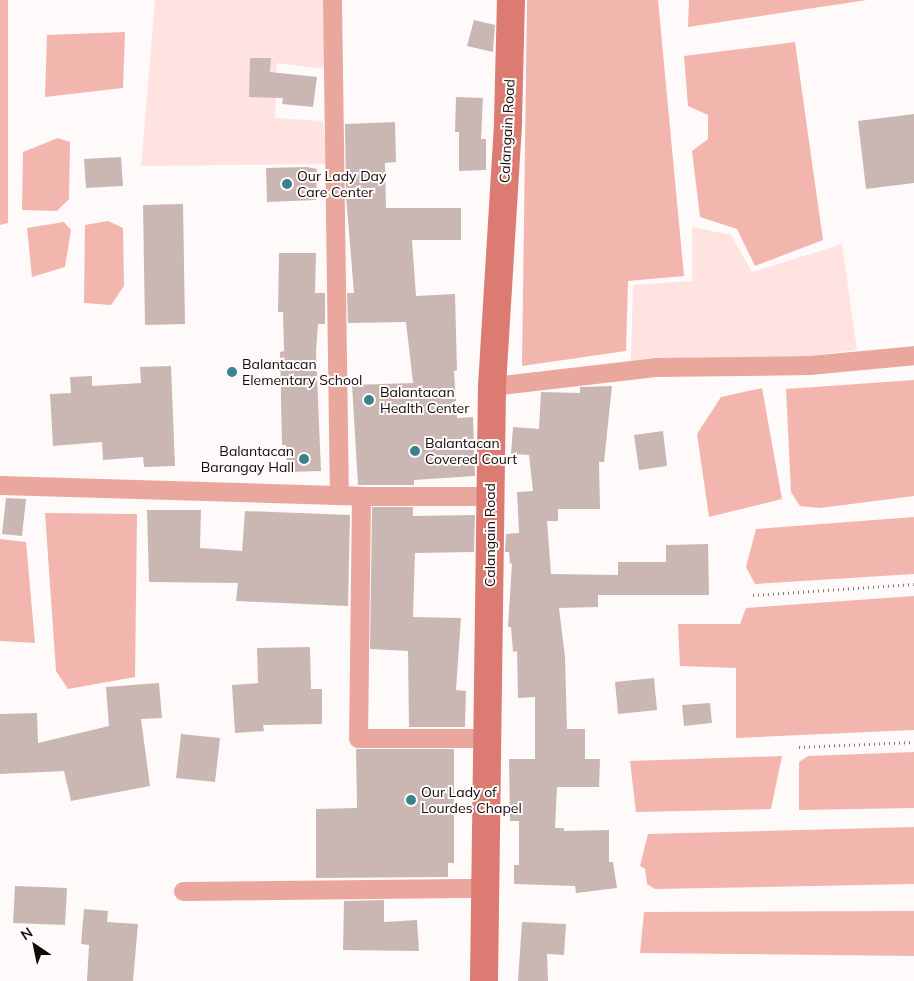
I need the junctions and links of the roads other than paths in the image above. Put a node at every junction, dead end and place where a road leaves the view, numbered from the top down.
1 (332, 0) edge
2 (511, 0) edge
3 (914, 355) edge
4 (492, 386) junction
5 (0, 486) edge
6 (339, 495) junction
7 (361, 496) junction
8 (490, 496) junction
9 (489, 738) junction
10 (487, 888) junction
11 (182, 891) dead end
12 (484, 981) edge

1 - 6 street
2 - 4 street, Calangain Road
3 - 4 street
4 - 8 street, Calangain Road
5 - 6 street
6 - 7 street
7 - 8 street
7 - 9 street
8 - 9 street, Calangain Road
9 - 10 street, Calangain Road
10 - 11 street
10 - 12 street, Calangain Road

